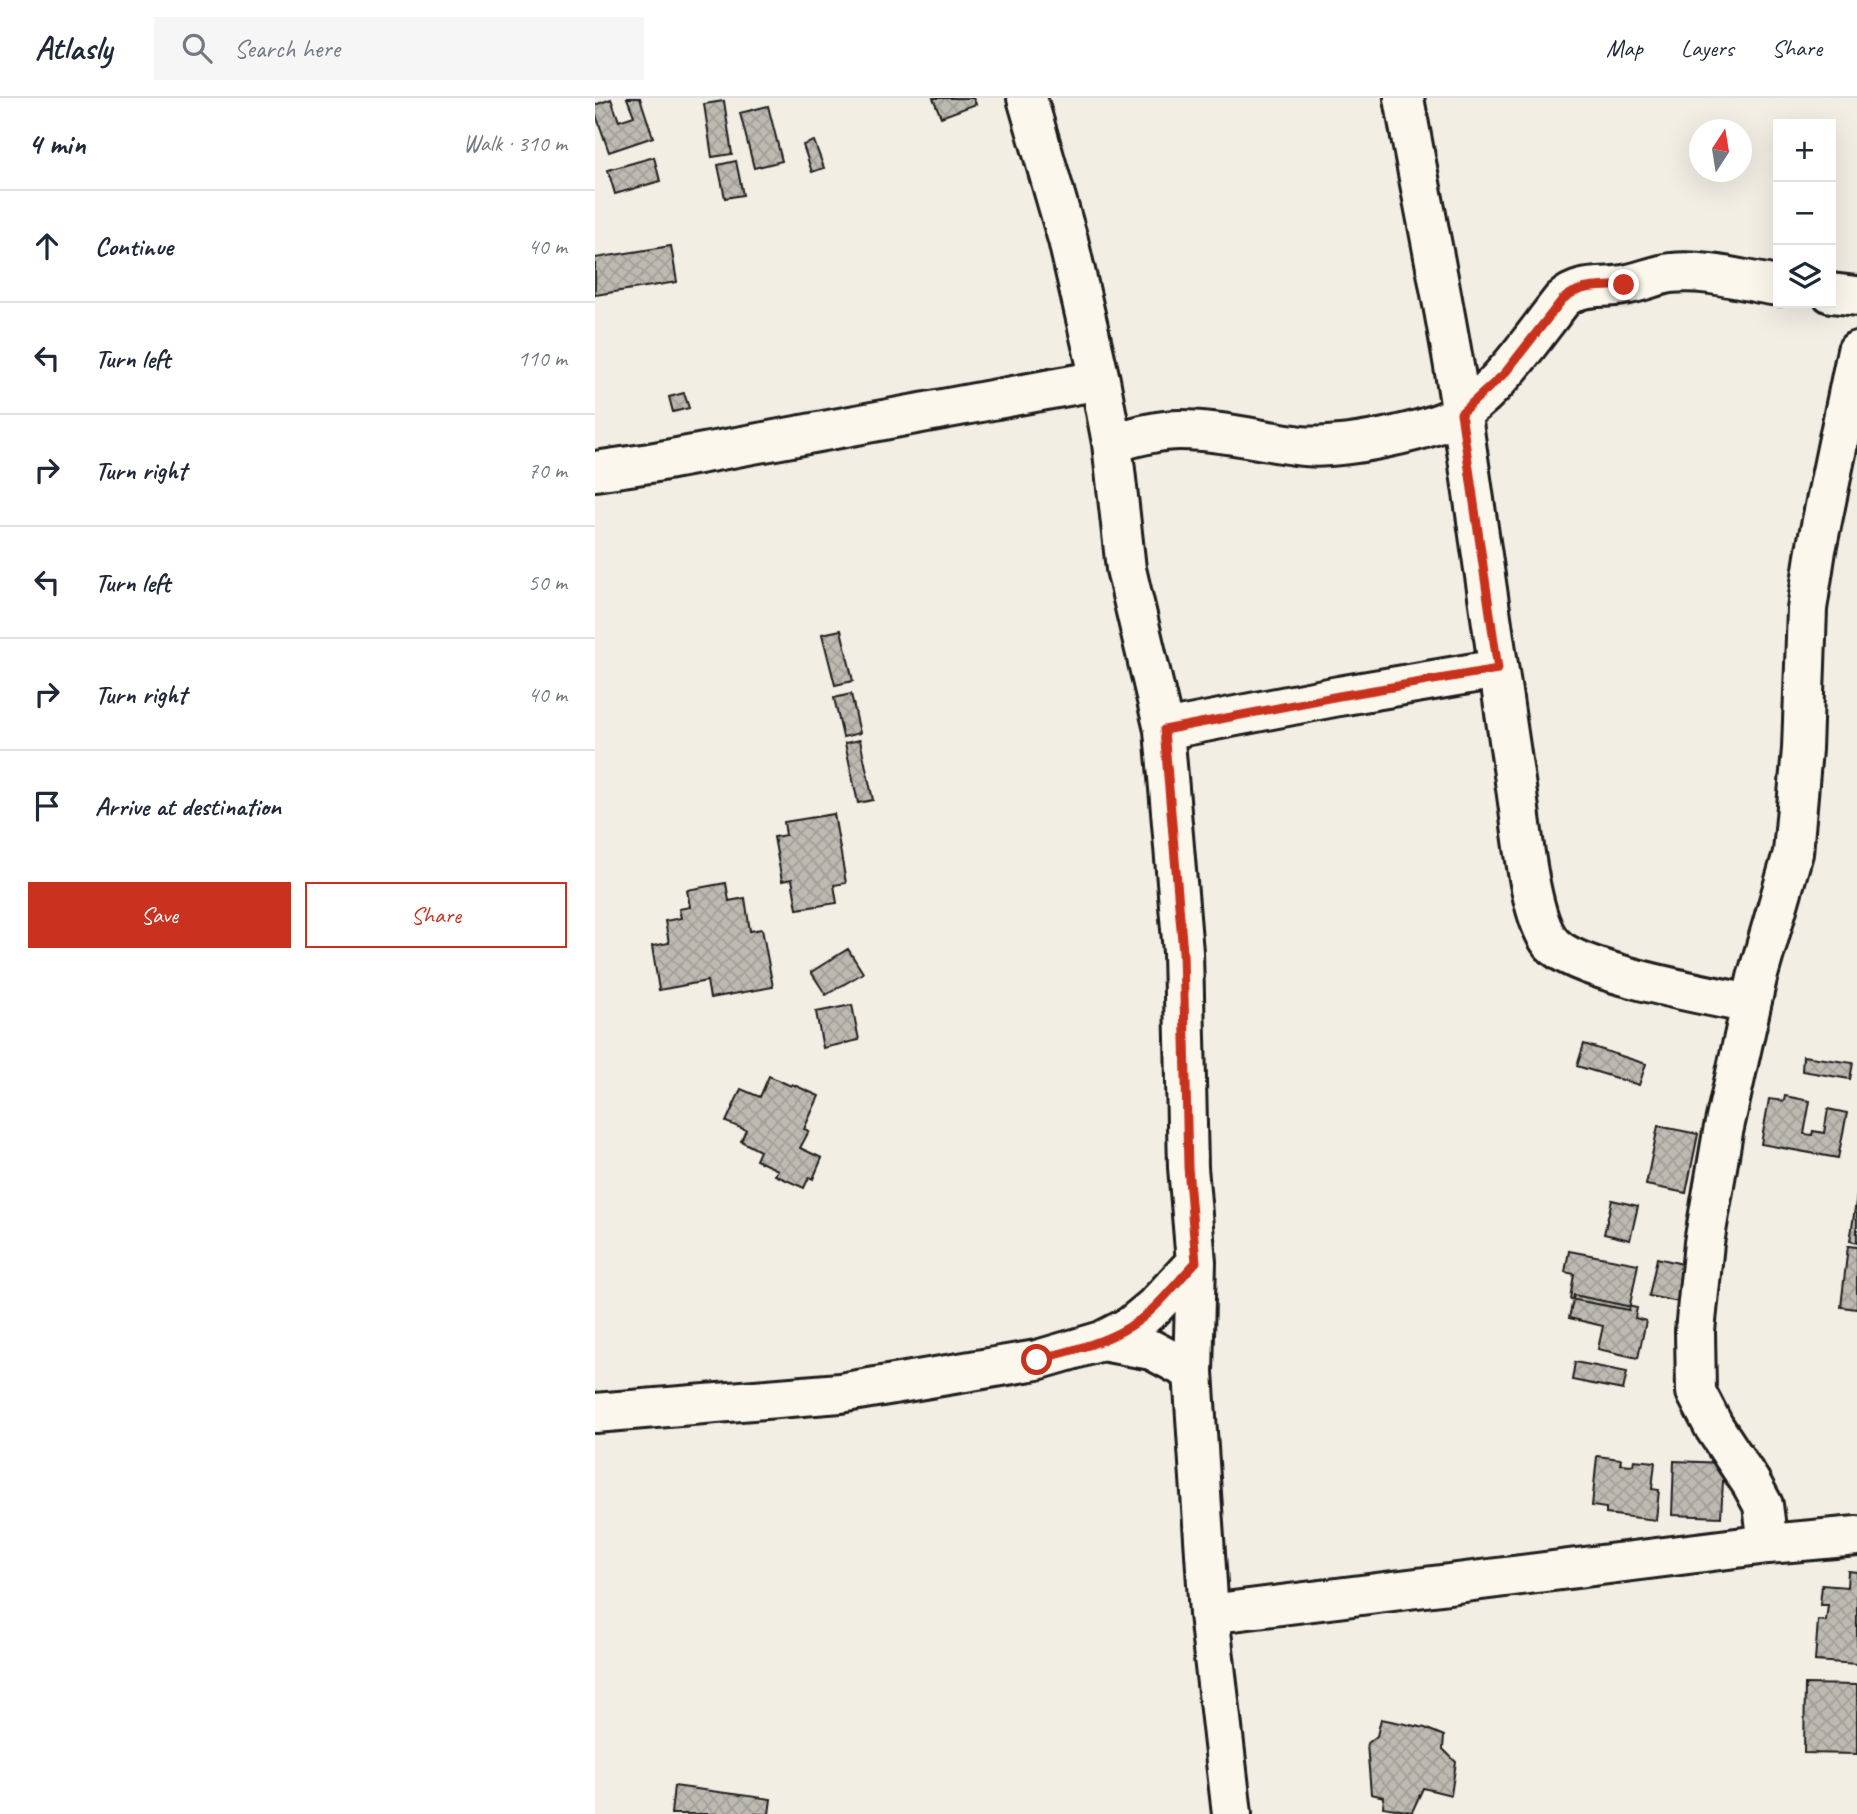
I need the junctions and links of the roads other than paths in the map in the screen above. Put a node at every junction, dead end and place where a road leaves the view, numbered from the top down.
1 (1027, 98) edge
2 (1404, 98) edge
3 (1773, 285) edge
4 (1836, 294) edge
5 (1857, 296) edge
6 (1857, 351) edge
7 (1100, 380) junction
8 (1461, 413) junction
9 (1112, 443) junction
10 (595, 471) edge
11 (1498, 669) junction
12 (1164, 730) junction
13 (1751, 1004) junction
14 (1196, 1262) junction
15 (1102, 1341) junction
16 (1193, 1372) junction
17 (595, 1413) edge
18 (1857, 1536) edge
19 (1768, 1544) junction
20 (1209, 1614) junction
21 (1233, 1814) edge

1 - 7 street
2 - 8 street
3 - 8 street
4 - 5 street
6 - 13 street
7 - 9 street
7 - 10 street
8 - 9 street
8 - 11 street
9 - 12 street
11 - 12 street
11 - 13 street
12 - 14 street
13 - 19 street
14 - 15 street
14 - 16 street
15 - 16 street
15 - 17 street
16 - 20 street
18 - 19 street
19 - 20 street
20 - 21 street

